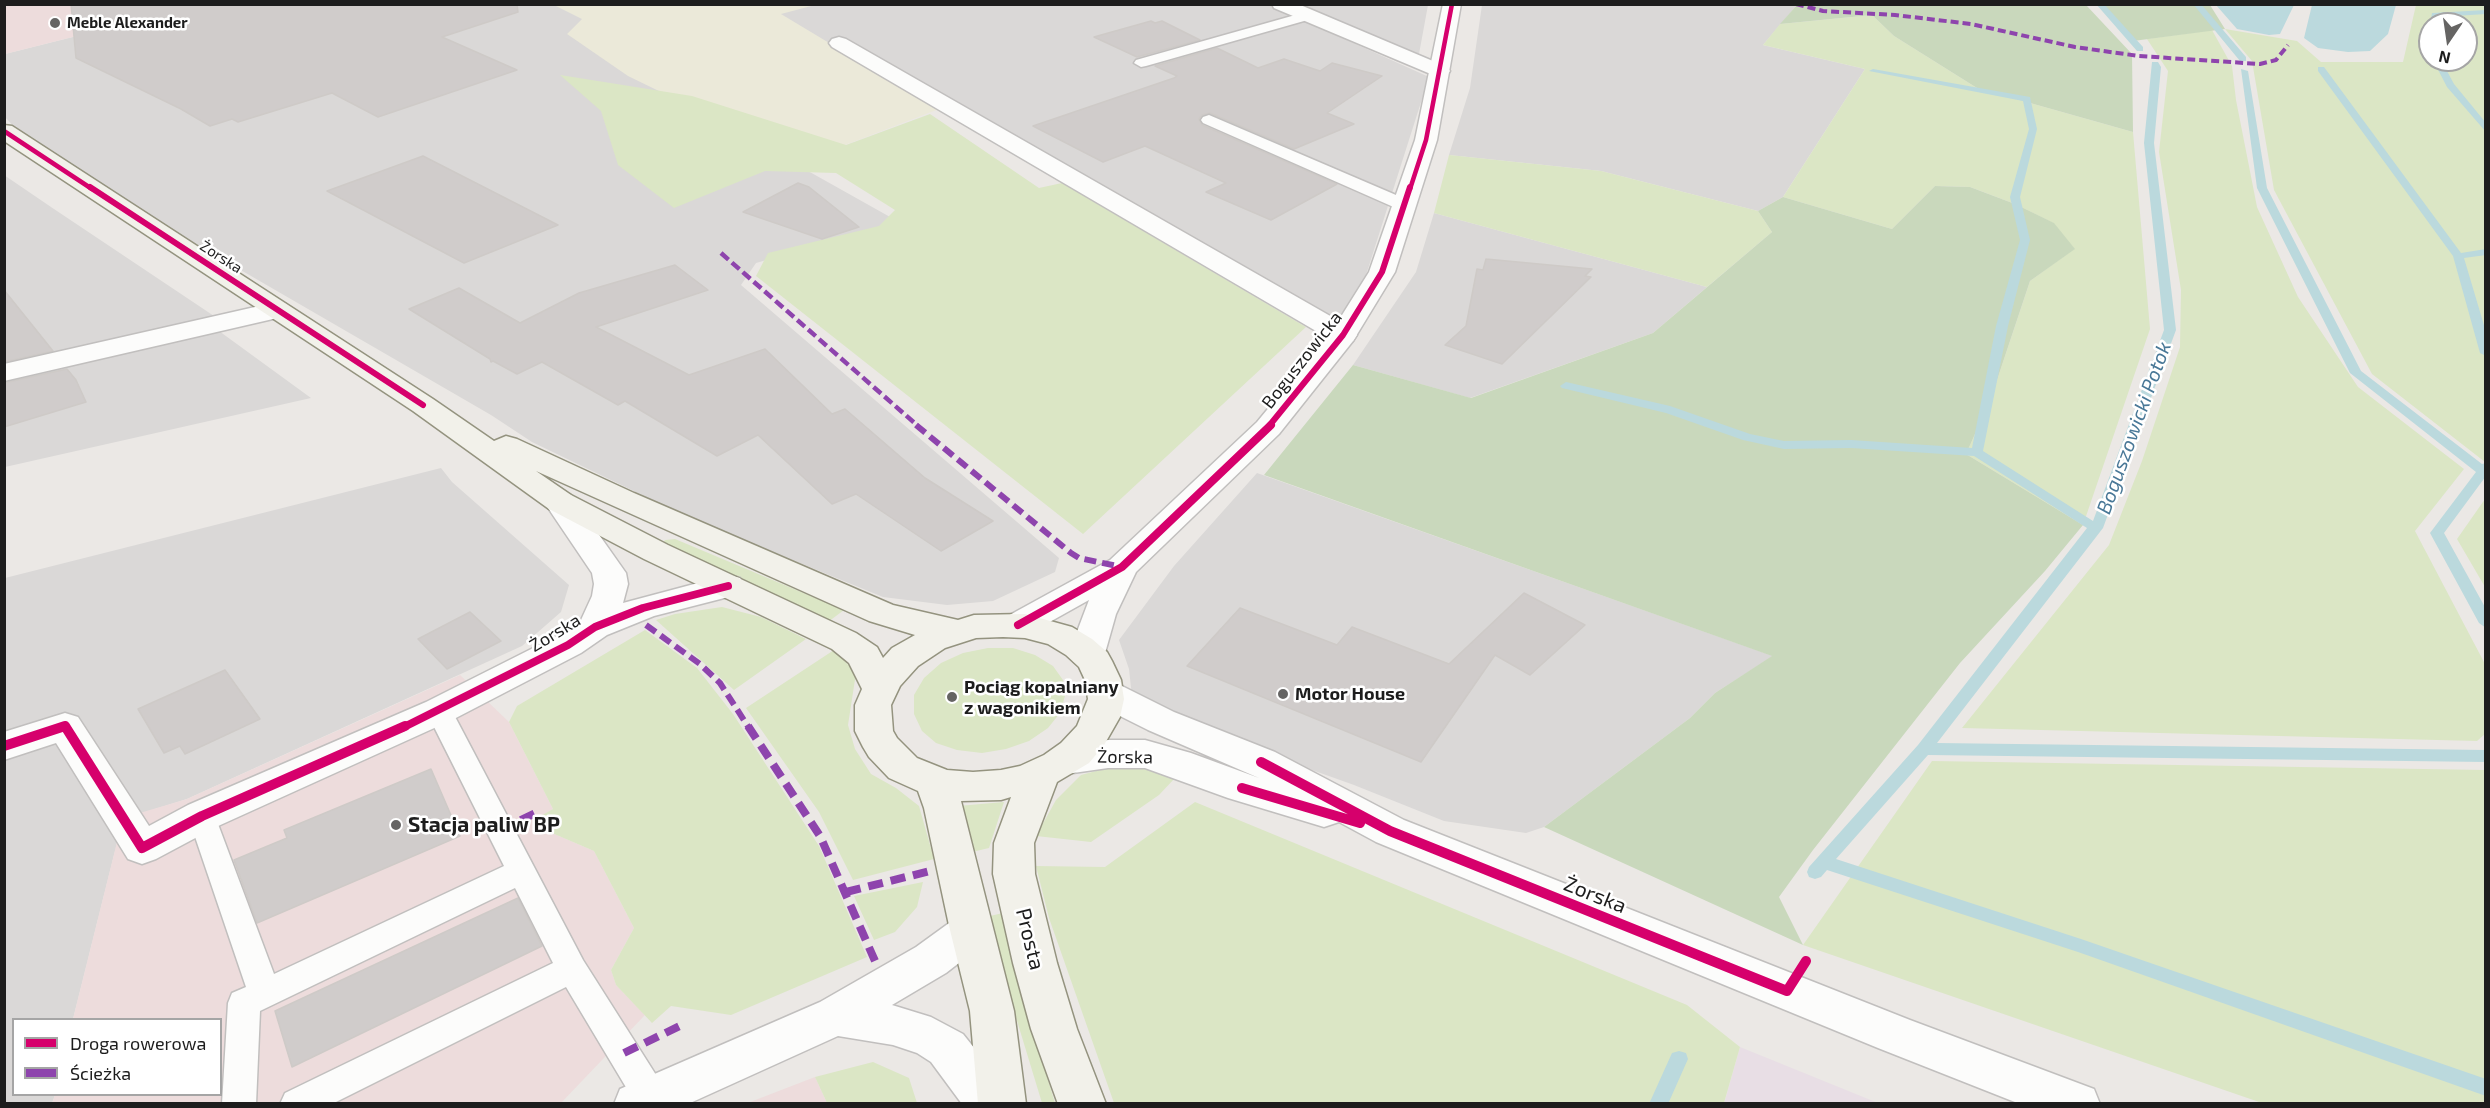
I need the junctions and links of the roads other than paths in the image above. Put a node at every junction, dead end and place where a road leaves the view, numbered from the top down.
1 (1281, 4) edge
2 (1452, 4) edge
3 (1306, 16) junction
4 (839, 43) dead end
5 (1141, 63) dead end
6 (1440, 71) junction
7 (1209, 120) dead end
8 (4, 131) edge
9 (1404, 205) junction
10 (277, 310) junction
11 (1343, 336) junction
12 (4, 373) edge
13 (423, 405) junction
14 (560, 502) junction
15 (1122, 567) junction
16 (728, 586) junction
17 (1018, 625) junction
18 (595, 627) junction
19 (955, 631) junction
20 (1087, 654) junction
21 (879, 688) junction
22 (1106, 693) junction
23 (439, 711) junction
24 (4, 746) edge
25 (1054, 766) junction
26 (934, 782) junction
27 (202, 816) junction
28 (1390, 831) junction
29 (522, 871) junction
30 (971, 930) junction
31 (572, 969) junction
32 (265, 994) junction
33 (836, 1016) junction
34 (644, 1100) edge
35 (239, 1104) edge
36 (297, 1104) edge
37 (990, 1104) edge
38 (1002, 1104) edge
39 (1082, 1104) edge
40 (2077, 1104) edge

1 - 3 street
2 - 6 street, Boguszowicka
3 - 5 lane
3 - 6 street
4 - 11 street
6 - 9 street, Boguszowicka
7 - 9 lane
8 - 10 main road, Żorska
9 - 11 street, Boguszowicka
10 - 12 street
10 - 13 main road, Żorska
11 - 15 street, Boguszowicka
13 - 14 main road, Żorska
13 - 19 main road, Żorska
14 - 16 main road, Żorska
14 - 18 street, Żorska
15 - 17 street, Boguszowicka
15 - 20 street, Boguszowicka
16 - 18 street, Żorska
16 - 21 main road, Żorska
17 - 19 main road
17 - 20 main road
18 - 23 street, Żorska
19 - 21 main road
20 - 22 main road
21 - 26 main road
22 - 25 main road
22 - 28 street, Żorska
23 - 27 street, Żorska
23 - 29 lane
24 - 27 street, Żorska
25 - 26 main road
25 - 28 street, Żorska
25 - 39 main road, Prosta
26 - 30 main road
27 - 32 lane
28 - 40 street, Żorska
29 - 31 lane
29 - 32 lane
30 - 33 street
30 - 38 main road
31 - 34 lane
31 - 36 lane
32 - 35 lane
33 - 34 street
33 - 37 street

